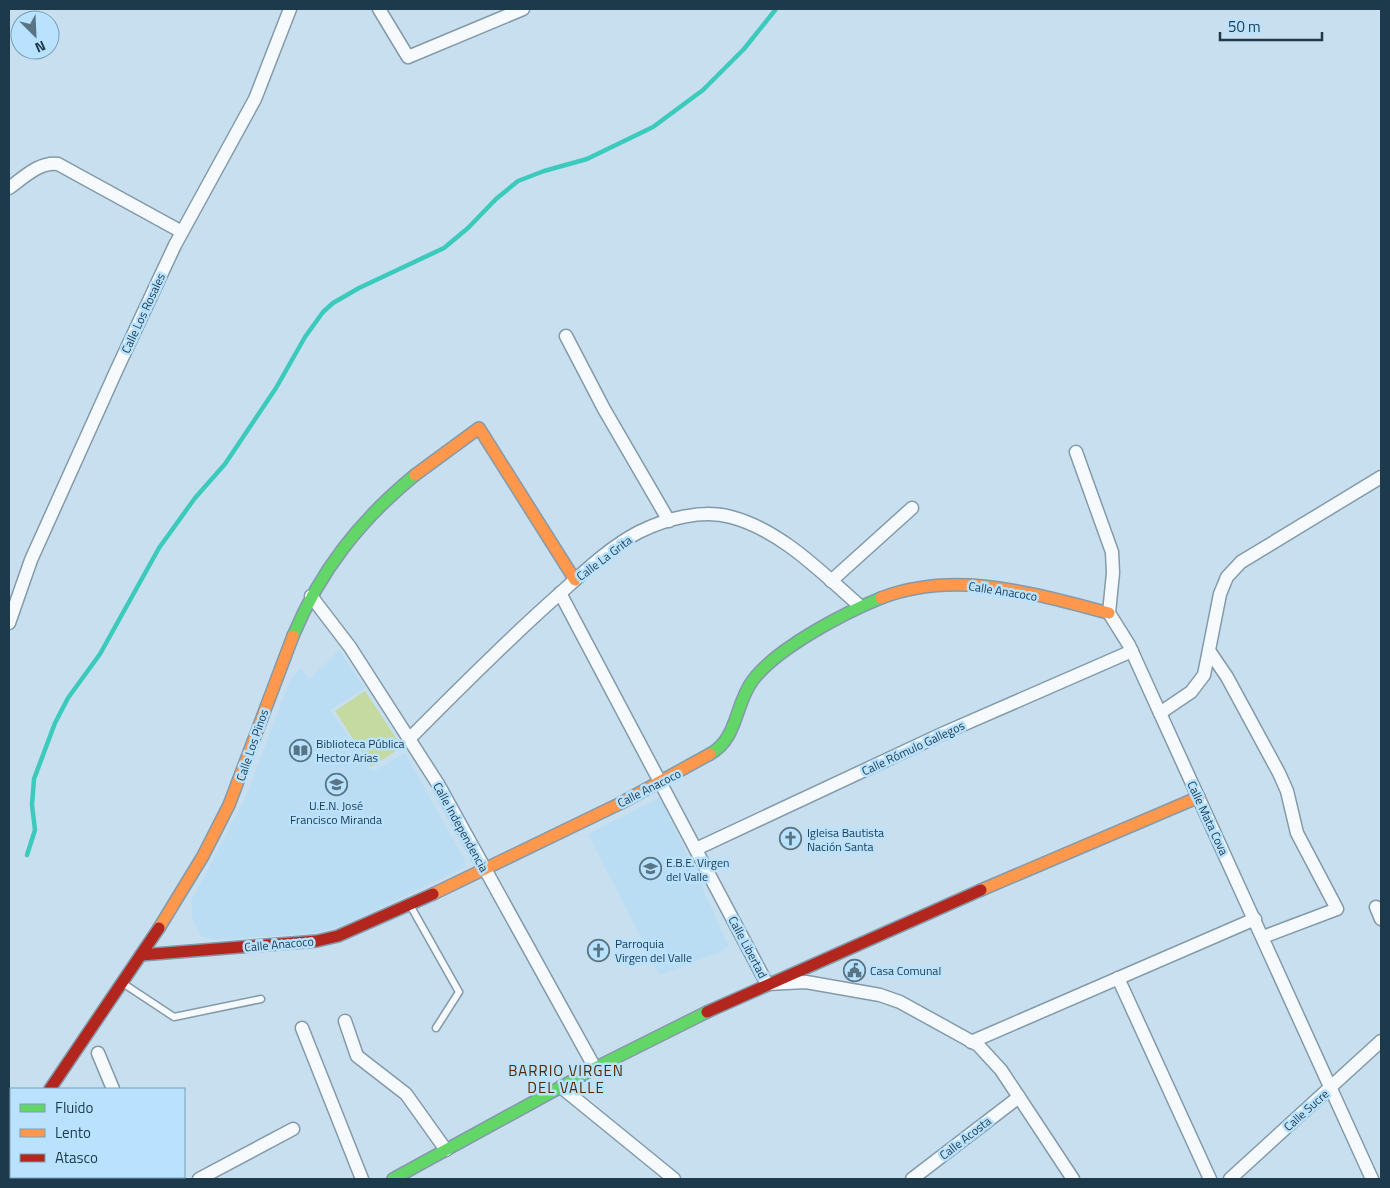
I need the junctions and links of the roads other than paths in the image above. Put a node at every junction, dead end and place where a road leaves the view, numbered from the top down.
1 (290, 9) edge
2 (379, 9) edge
3 (523, 9) edge
4 (9, 188) edge
5 (182, 232) junction
6 (566, 336) dead end
7 (1076, 452) dead end
8 (1381, 477) edge
9 (912, 508) dead end
10 (669, 522) junction
11 (575, 580) junction
12 (831, 581) junction
13 (560, 593) junction
14 (311, 596) junction
15 (860, 606) junction
16 (1108, 613) junction
17 (9, 623) edge
18 (1132, 651) junction
19 (1210, 652) junction
20 (1160, 713) junction
21 (409, 739) junction
22 (661, 782) junction
23 (1199, 797) junction
24 (696, 849) junction
25 (485, 868) junction
26 (409, 904) junction
27 (1376, 907) dead end
28 (1255, 919) junction
29 (1381, 919) edge
30 (1263, 937) junction
31 (141, 954) junction
32 (1118, 978) junction
33 (122, 983) junction
34 (767, 984) junction
35 (261, 999) dead end
36 (345, 1021) dead end
37 (302, 1028) dead end
38 (436, 1028) dead end
39 (1381, 1040) edge
40 (971, 1042) junction
41 (98, 1053) dead end
42 (595, 1068) junction
43 (561, 1086) junction
44 (51, 1088) edge
45 (113, 1088) edge
46 (1331, 1088) junction
47 (1019, 1097) junction
48 (293, 1129) dead end
49 (446, 1150) junction
50 (199, 1179) edge
51 (362, 1179) edge
52 (393, 1179) edge
53 (674, 1179) edge
54 (912, 1179) edge
55 (1073, 1179) edge
56 (1210, 1179) edge
57 (1230, 1179) edge
58 (1372, 1179) edge

1 - 5 street, Calle Los Rosales
2 - 3 street
4 - 5 street
5 - 17 street, Calle Los Rosales
6 - 10 street
7 - 16 street
8 - 19 street
9 - 12 street
10 - 11 street, Calle La Grita
10 - 12 street, Calle La Grita
11 - 13 street, Calle La Grita
11 - 14 street, Calle Los Pinos
12 - 15 street, Calle La Grita
13 - 21 street, Calle La Grita
13 - 22 street, Calle Libertad
14 - 21 street, Calle Independencia
14 - 31 street, Calle Los Pinos
15 - 16 street, Calle Anacoco
15 - 22 street, Calle Anacoco
16 - 18 street, Calle Mata Cova
18 - 20 street, Calle Mata Cova
18 - 24 street, Calle Rómulo Gallegos
19 - 20 street
19 - 30 street
20 - 23 street, Calle Mata Cova
21 - 25 street, Calle Independencia
22 - 24 street, Calle Libertad
22 - 25 street, Calle Anacoco
23 - 28 street, Calle Mata Cova
23 - 34 street
24 - 34 street, Calle Libertad
25 - 26 street, Calle Anacoco
25 - 42 street, Calle Independencia
26 - 31 street, Calle Anacoco
26 - 38 lane
27 - 29 street
28 - 30 street, Calle Mata Cova
28 - 32 street
30 - 46 street, Calle Mata Cova
31 - 33 street, Calle Los Pinos
32 - 40 street
32 - 56 street
33 - 35 lane
33 - 44 street, Calle Los Pinos
34 - 40 street, Calle Libertad
34 - 42 street
36 - 49 street
37 - 51 street
39 - 46 street, Calle Sucre
40 - 47 street, Calle Libertad
41 - 45 street
42 - 43 street
43 - 49 street
43 - 53 street
46 - 57 street, Calle Sucre
46 - 58 street, Calle Mata Cova
47 - 54 street, Calle Acosta
47 - 55 street, Calle Libertad
48 - 50 street
49 - 52 street

